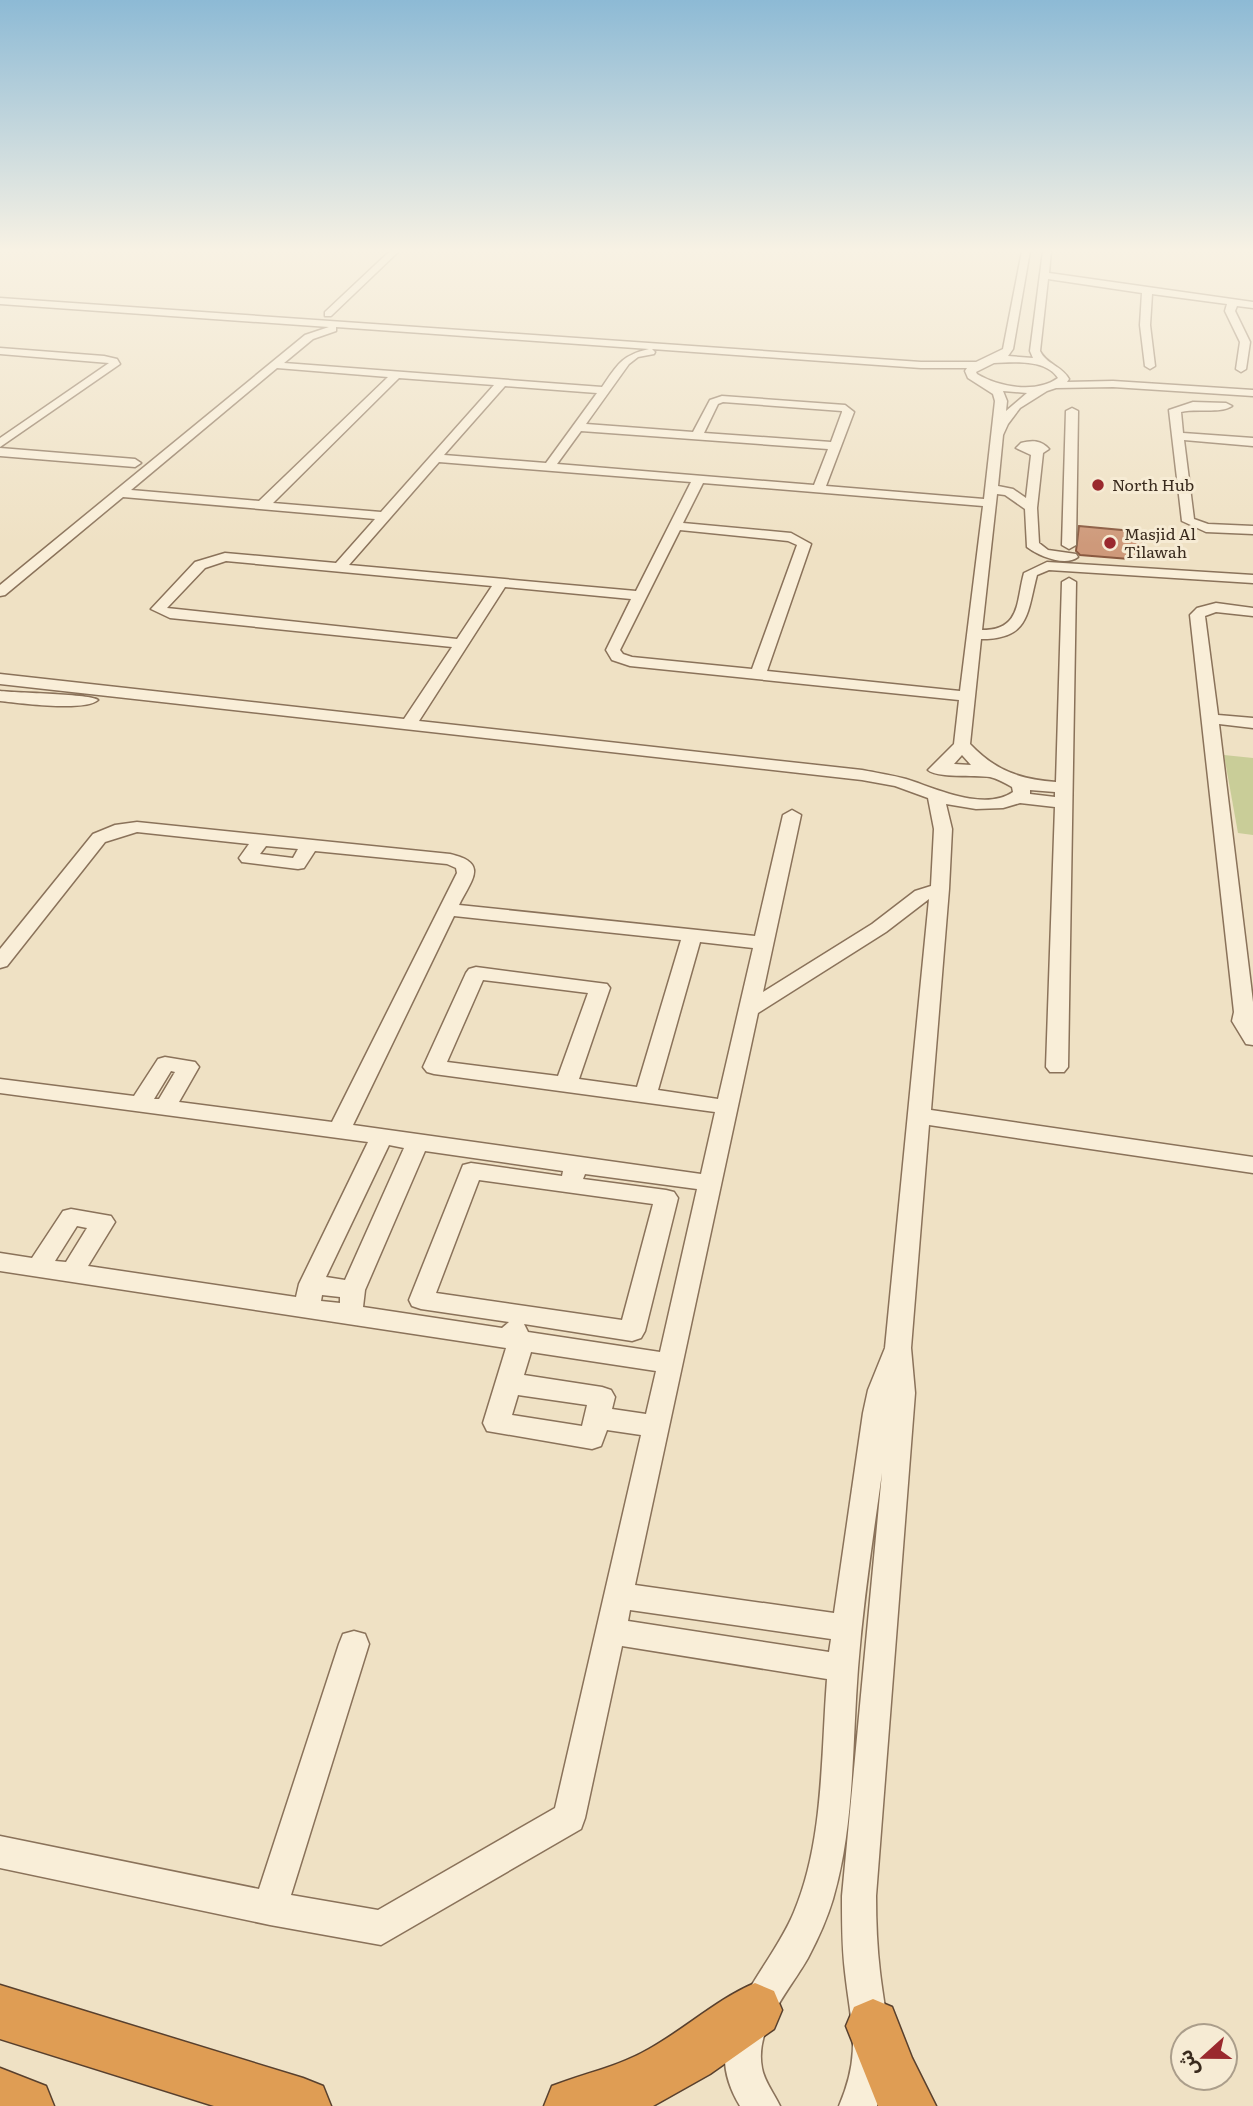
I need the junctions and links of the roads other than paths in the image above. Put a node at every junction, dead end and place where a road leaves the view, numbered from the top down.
1 (279, 349) edge
2 (294, 349) edge
3 (617, 349) edge
4 (620, 349) edge
5 (695, 349) edge
6 (1008, 349) edge
7 (1035, 349) edge
8 (1148, 349) edge
9 (1244, 349) edge
10 (0, 351) edge
11 (650, 352) junction
12 (993, 360) junction
13 (625, 362) junction
14 (274, 365) junction
15 (976, 365) junction
16 (1047, 365) junction
17 (1150, 366) dead end
18 (1241, 369) dead end
19 (1059, 370) junction
20 (397, 374) junction
21 (974, 378) junction
22 (502, 382) junction
23 (987, 384) junction
24 (1057, 385) junction
25 (1045, 388) junction
26 (1253, 388) edge
27 (604, 390) junction
28 (1253, 393) edge
29 (1242, 407) dead end
30 (1072, 411) dead end
31 (578, 427) junction
32 (697, 435) junction
33 (1179, 436) junction
34 (997, 442) junction
35 (1253, 442) edge
36 (0, 443) edge
37 (835, 446) junction
38 (1033, 449) junction
39 (1071, 451) junction
40 (0, 452) edge
41 (435, 458) junction
42 (135, 463) junction
43 (549, 467) junction
44 (699, 480) junction
45 (819, 489) junction
46 (112, 490) junction
47 (991, 496) junction
48 (263, 505) junction
49 (1031, 508) junction
50 (385, 516) junction
51 (675, 527) junction
52 (1253, 530) edge
53 (1069, 545) dead end
54 (22, 557) dead end
55 (340, 567) junction
56 (1073, 569) junction
57 (0, 576) edge
58 (1253, 579) edge
59 (501, 583) junction
60 (0, 592) edge
61 (640, 596) junction
62 (1253, 612) edge
63 (975, 634) junction
64 (461, 644) junction
65 (758, 674) junction
66 (0, 679) edge
67 (141, 696) junction
68 (968, 696) junction
69 (8, 697) edge
70 (0, 705) edge
71 (1213, 719) junction
72 (1253, 723) edge
73 (409, 724) junction
74 (962, 746) junction
75 (937, 770) junction
76 (995, 773) junction
77 (862, 775) junction
78 (1019, 791) junction
79 (931, 794) junction
80 (1064, 795) junction
81 (991, 804) junction
82 (792, 816) dead end
83 (942, 838) junction
84 (940, 888) junction
85 (449, 910) junction
86 (692, 936) junction
87 (763, 943) junction
88 (0, 962) edge
89 (750, 1009) junction
90 (1249, 1018) edge
91 (1253, 1039) edge
92 (1057, 1067) dead end
93 (566, 1084) junction
94 (0, 1086) edge
95 (646, 1095) junction
96 (140, 1104) junction
97 (165, 1107) junction
98 (727, 1107) junction
99 (919, 1116) junction
100 (338, 1130) junction
101 (418, 1142) junction
102 (377, 1148) junction
103 (409, 1164) junction
104 (1253, 1164) edge
105 (573, 1175) junction
106 (710, 1183) junction
107 (0, 1262) edge
108 (39, 1267) junction
109 (72, 1272) junction
110 (309, 1296) junction
111 (352, 1303) junction
112 (518, 1314) junction
113 (521, 1342) junction
114 (898, 1348) junction
115 (669, 1363) junction
116 (508, 1383) junction
117 (597, 1418) junction
118 (655, 1426) junction
119 (619, 1595) junction
120 (847, 1628) junction
121 (609, 1631) junction
122 (354, 1644) dead end
123 (843, 1668) junction
124 (0, 1852) edge
125 (270, 1908) junction
126 (755, 2010) junction
127 (0, 2012) edge
128 (873, 2026) junction
129 (0, 2096) edge
130 (26, 2106) edge
131 (303, 2106) edge
132 (572, 2106) edge
133 (761, 2106) edge
134 (858, 2106) edge
135 (908, 2106) edge

1 - 42 street
2 - 14 street
3 - 13 street
4 - 11 street
5 - 15 street
6 - 12 street
7 - 16 street
8 - 17 street
9 - 18 street
10 - 36 street
11 - 13 street
11 - 21 street
12 - 15 street
12 - 16 street
13 - 27 street
14 - 20 street
14 - 46 street
15 - 21 street
16 - 19 street
19 - 24 street
19 - 26 street
20 - 22 street
20 - 48 street
21 - 23 street
22 - 27 street
22 - 41 street
23 - 25 street
23 - 34 street
24 - 25 street
24 - 28 street
25 - 34 street
27 - 31 street
29 - 33 street
30 - 39 street
31 - 32 street
31 - 43 street
32 - 37 street
32 - 37 street
33 - 35 street
33 - 52 street
34 - 38 street
34 - 47 street
37 - 45 street
38 - 39 street
38 - 49 street
39 - 53 street
40 - 42 street
41 - 43 street
41 - 50 street
42 - 46 street
43 - 44 street
44 - 45 street
44 - 51 street
45 - 47 street
46 - 48 street
46 - 60 street
47 - 49 street
47 - 63 street
48 - 50 street
49 - 56 street
50 - 55 street
51 - 61 street
51 - 65 street
54 - 57 street
55 - 59 street
55 - 64 street
56 - 58 street
56 - 63 street
56 - 80 street
59 - 61 street
59 - 64 street
61 - 65 street
62 - 71 street
63 - 68 street
64 - 73 street
65 - 68 street
66 - 67 street
67 - 69 street
67 - 73 street
68 - 74 street
69 - 70 street
71 - 72 street
71 - 90 street
73 - 77 street
74 - 75 street
74 - 76 street
75 - 76 street
75 - 77 street
75 - 79 street
76 - 78 street
77 - 79 street
78 - 80 street
78 - 81 street
79 - 81 street
79 - 83 street
80 - 92 street
81 - 83 street
82 - 87 street
83 - 84 street
84 - 89 street
84 - 99 street
85 - 86 street
85 - 88 street
85 - 100 street
86 - 87 street
86 - 95 street
87 - 89 street
89 - 98 street
90 - 91 street
93 - 93 street
93 - 95 street
94 - 96 street
95 - 98 street
96 - 97 street
96 - 97 street
97 - 100 street
98 - 106 street
99 - 104 street
99 - 114 street
100 - 102 street
101 - 102 street
101 - 103 street
101 - 105 street
102 - 103 street
102 - 110 street
103 - 111 street
105 - 106 street
105 - 112 street
105 - 112 street
106 - 115 street
107 - 108 street
108 - 109 street
108 - 109 street
109 - 110 street
110 - 111 street
111 - 113 street
112 - 113 street
113 - 115 street
113 - 116 street
114 - 120 street
114 - 128 street
115 - 118 street
116 - 117 street
116 - 117 street
117 - 118 street
118 - 119 street
119 - 120 street
119 - 121 street
120 - 123 street
121 - 123 street
121 - 125 street
122 - 125 street
123 - 126 street
124 - 125 street
126 - 132 highway
126 - 133 street
127 - 131 highway
128 - 134 street
128 - 135 highway
129 - 130 highway

